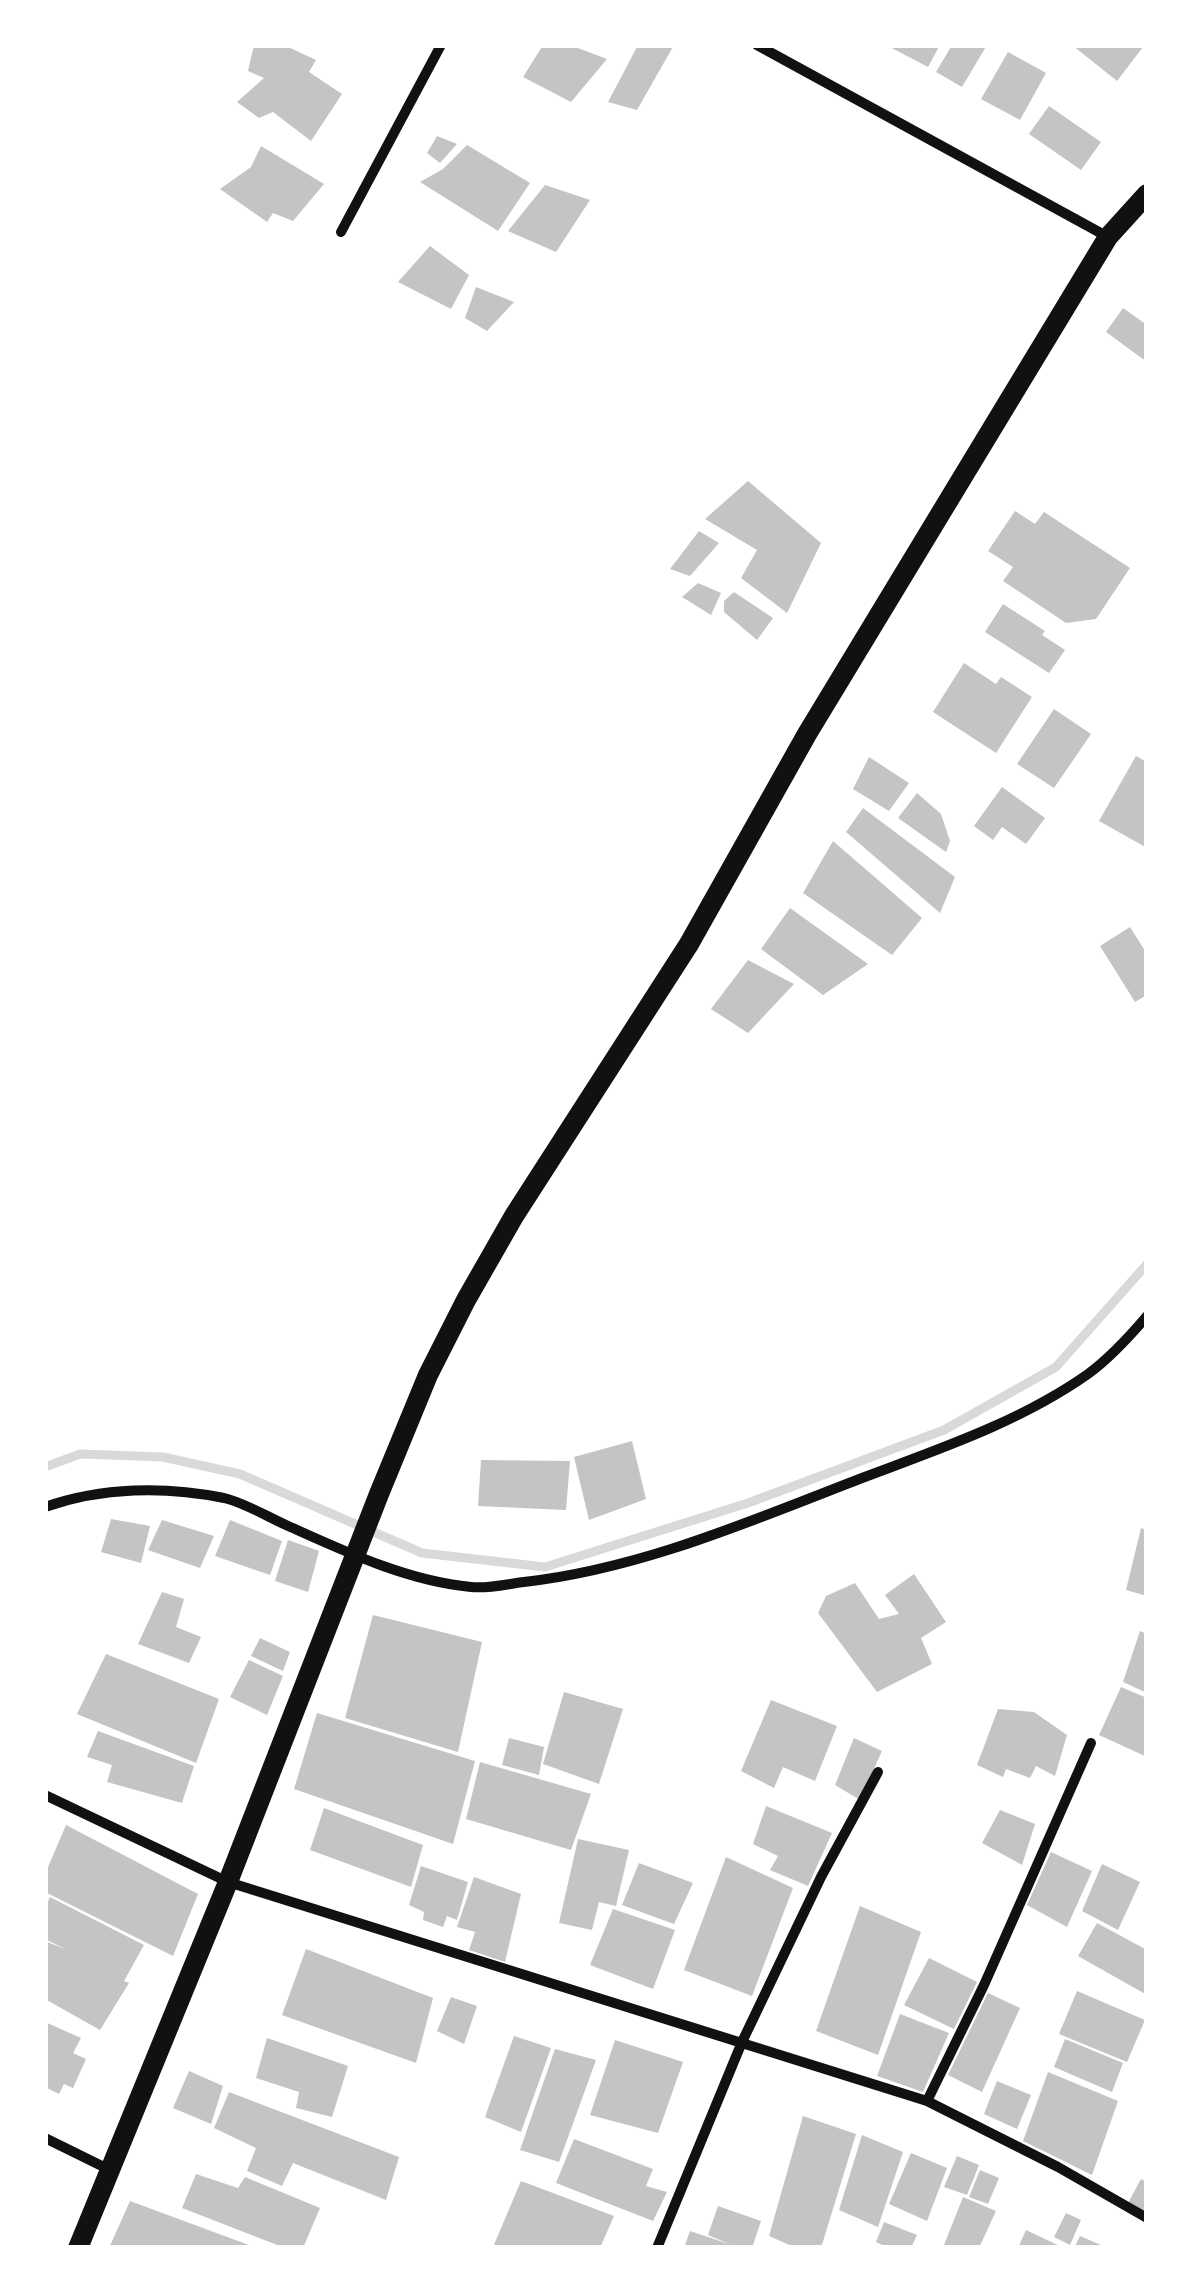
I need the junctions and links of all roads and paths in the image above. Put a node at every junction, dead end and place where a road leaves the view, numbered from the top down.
1 (440, 45) edge
2 (757, 45) edge
3 (1147, 194) edge
4 (341, 232) dead end
5 (1108, 237) junction
6 (1147, 1316) edge
7 (45, 1506) edge
8 (358, 1550) junction
9 (1091, 1743) dead end
10 (878, 1772) dead end
11 (45, 1794) edge
12 (228, 1882) junction
13 (742, 2042) junction
14 (927, 2102) junction
15 (45, 2138) edge
16 (110, 2170) junction
17 (1147, 2218) edge
18 (78, 2248) edge
19 (657, 2248) edge

1 - 4 street
2 - 5 street
3 - 5 main road
5 - 8 main road
6 - 8 street
7 - 8 street
8 - 12 main road
9 - 14 street
10 - 13 street
11 - 12 street
12 - 13 street
12 - 16 main road
13 - 14 street
13 - 19 street
14 - 17 street
15 - 16 street
16 - 18 main road

